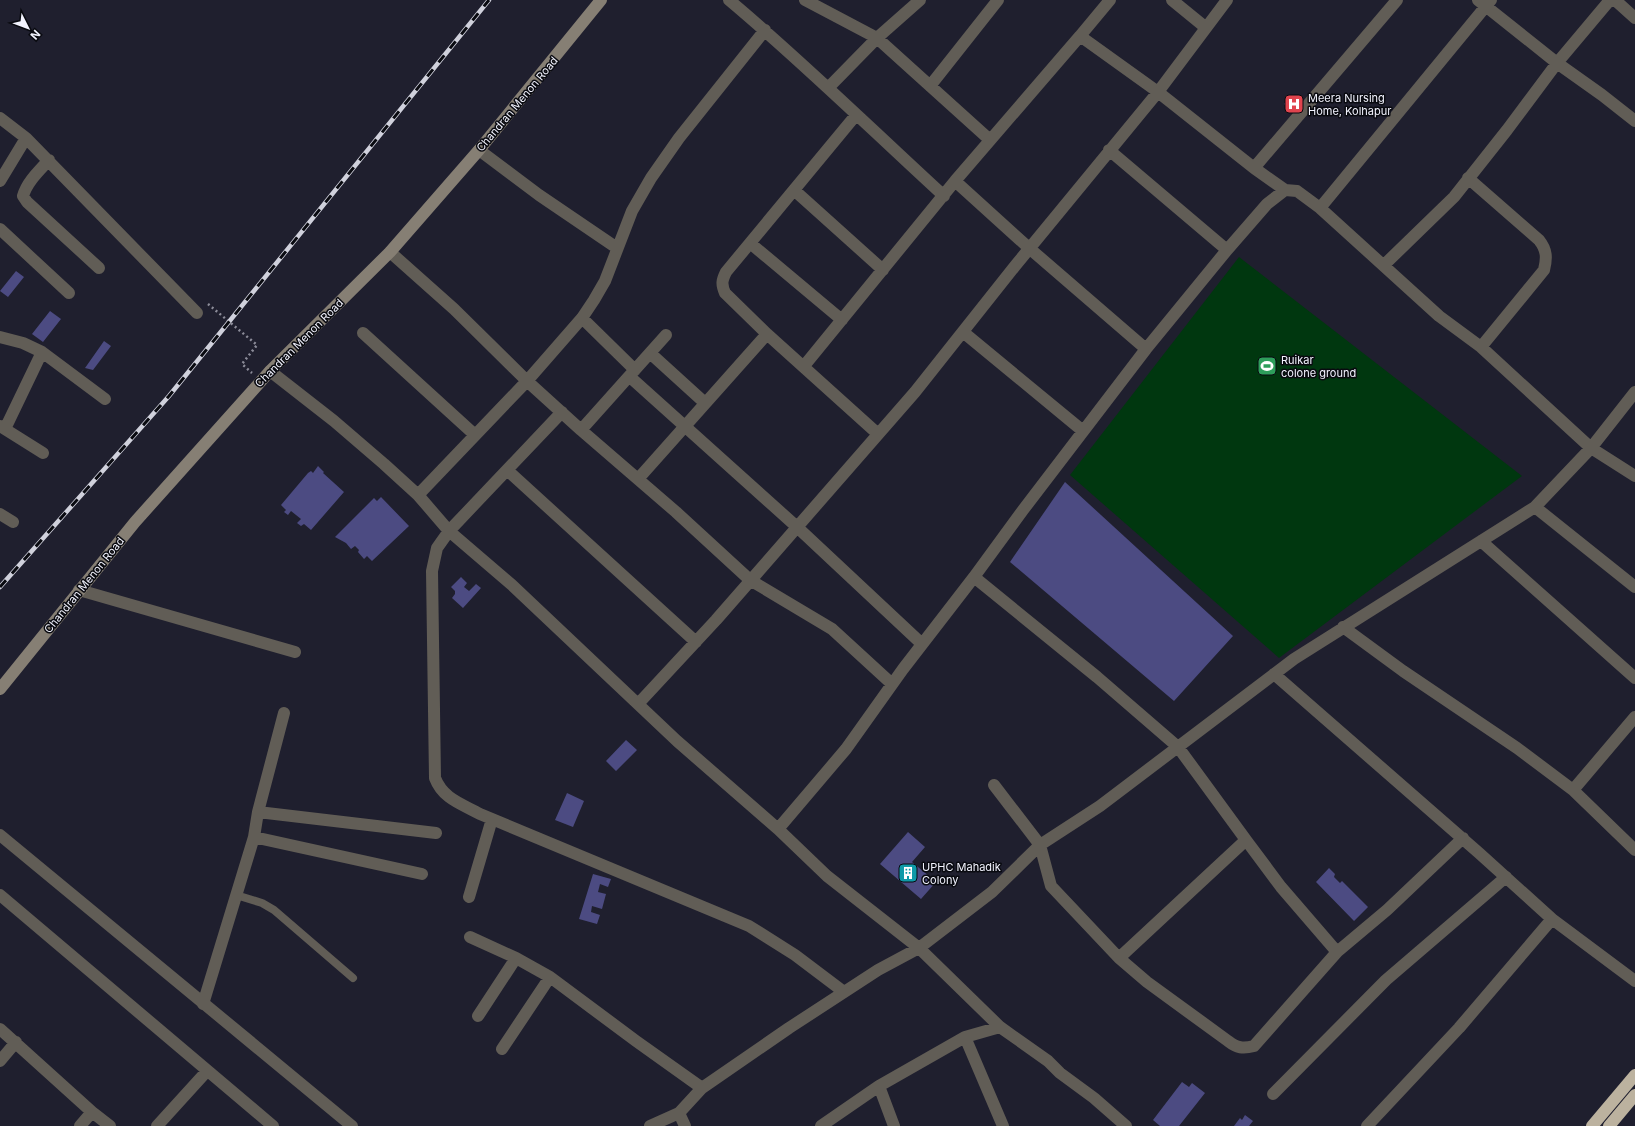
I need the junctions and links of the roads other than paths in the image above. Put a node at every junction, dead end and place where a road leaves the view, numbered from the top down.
1 (601, 0) edge
2 (729, 0) edge
3 (805, 0) edge
4 (920, 0) edge
5 (998, 0) edge
6 (1110, 0) edge
7 (1172, 0) edge
8 (1227, 0) edge
9 (1397, 0) edge
10 (1610, 0) edge
11 (1615, 0) edge
12 (1485, 2) edge
13 (1635, 18) edge
14 (1206, 27) junction
15 (765, 30) junction
16 (1080, 36) junction
17 (877, 38) junction
18 (1557, 63) junction
19 (930, 86) junction
20 (829, 87) junction
21 (1158, 92) junction
22 (856, 115) junction
23 (0, 118) edge
24 (1635, 121) edge
25 (26, 138) junction
26 (990, 140) junction
27 (479, 150) junction
28 (1109, 150) junction
29 (49, 160) junction
30 (1254, 168) junction
31 (1468, 178) junction
32 (0, 181) edge
33 (955, 181) junction
34 (794, 190) junction
35 (1285, 190) junction
36 (944, 196) junction
37 (1320, 208) junction
38 (0, 229) edge
39 (750, 243) junction
40 (617, 248) junction
41 (1029, 248) junction
42 (1227, 250) junction
43 (390, 252) junction
44 (1384, 265) junction
45 (99, 268) dead end
46 (883, 270) junction
47 (69, 293) dead end
48 (196, 313) dead end
49 (582, 318) junction
50 (842, 320) junction
51 (963, 332) junction
52 (363, 333) dead end
53 (767, 334) junction
54 (666, 335) dead end
55 (0, 337) edge
56 (1481, 347) junction
57 (1146, 349) junction
58 (42, 352) junction
59 (650, 353) junction
60 (804, 366) junction
61 (270, 371) junction
62 (632, 374) junction
63 (527, 381) junction
64 (1635, 392) edge
65 (105, 399) dead end
66 (705, 403) junction
67 (562, 412) junction
68 (685, 426) junction
69 (2, 428) edge
70 (581, 430) junction
71 (1083, 431) junction
72 (878, 434) junction
73 (475, 435) junction
74 (1591, 448) junction
75 (43, 453) dead end
76 (507, 470) junction
77 (1635, 476) edge
78 (638, 478) junction
79 (418, 495) junction
80 (1535, 507) junction
81 (0, 514) edge
82 (13, 522) dead end
83 (797, 527) junction
84 (449, 531) junction
85 (1481, 541) junction
86 (974, 577) junction
87 (750, 580) junction
88 (1635, 587) edge
89 (79, 590) junction
90 (1343, 627) junction
91 (696, 642) junction
92 (922, 644) junction
93 (295, 652) dead end
94 (1274, 674) junction
95 (1635, 678) edge
96 (892, 684) junction
97 (0, 689) edge
98 (638, 704) junction
99 (284, 712) dead end
100 (1635, 717) edge
101 (1178, 747) junction
102 (994, 785) dead end
103 (1573, 790) junction
104 (258, 812) junction
105 (492, 819) junction
106 (778, 829) junction
107 (436, 833) dead end
108 (0, 835) edge
109 (254, 837) junction
110 (1463, 838) junction
111 (1246, 840) junction
112 (1040, 845) junction
113 (1635, 850) edge
114 (422, 874) dead end
115 (1506, 877) junction
116 (0, 895) edge
117 (236, 895) junction
118 (469, 897) dead end
119 (1552, 919) junction
120 (470, 937) dead end
121 (919, 948) junction
122 (1338, 952) junction
123 (516, 958) junction
124 (1119, 958) junction
125 (550, 977) junction
126 (353, 978) dead end
127 (1635, 981) edge
128 (844, 992) junction
129 (203, 1004) junction
130 (478, 1016) dead end
131 (1000, 1027) junction
132 (0, 1029) edge
133 (965, 1037) junction
134 (16, 1042) junction
135 (502, 1049) dead end
136 (0, 1061) edge
137 (207, 1071) junction
138 (1635, 1075) edge
139 (879, 1086) junction
140 (702, 1088) junction
141 (1273, 1094) dead end
142 (1635, 1095) edge
143 (92, 1112) junction
144 (679, 1113) junction
145 (80, 1126) edge
146 (110, 1126) edge
147 (157, 1126) edge
148 (273, 1126) edge
149 (352, 1126) edge
150 (650, 1126) edge
151 (685, 1126) edge
152 (822, 1126) edge
153 (894, 1126) edge
154 (1003, 1126) edge
155 (1126, 1126) edge
156 (1367, 1126) edge
157 (1592, 1126) edge
158 (1609, 1126) edge

1 - 27 street, Chandran Menon Road
2 - 15 street
3 - 17 street
4 - 17 street
5 - 19 street
6 - 16 street
7 - 14 street
8 - 14 street
9 - 30 street
10 - 18 street
11 - 13 street
12 - 18 street
12 - 37 street
14 - 21 street
15 - 20 street
15 - 40 street
16 - 21 street
16 - 26 street
17 - 19 street
17 - 20 street
18 - 24 street
18 - 31 street
19 - 26 street
20 - 22 street
21 - 28 street
21 - 30 street
22 - 34 street
22 - 36 street
23 - 25 street
25 - 29 street
25 - 32 street
26 - 33 street
27 - 40 street
27 - 43 street, Chandran Menon Road
28 - 41 street
28 - 42 street
29 - 45 street
29 - 48 street
30 - 35 street
31 - 44 street
31 - 56 street
33 - 36 street
33 - 41 street
34 - 39 street
34 - 46 street
35 - 37 street
35 - 42 street
36 - 46 street
37 - 44 street
38 - 47 street
39 - 50 street
39 - 53 street
40 - 49 street
41 - 51 street
41 - 57 street
42 - 57 street
43 - 61 street, Chandran Menon Road
43 - 63 street
44 - 56 street
46 - 50 street
49 - 62 street
49 - 63 street
50 - 60 street
51 - 71 street
51 - 72 street
52 - 73 street
53 - 60 street
53 - 66 street
54 - 59 street
55 - 58 street
56 - 74 street
57 - 71 street
58 - 65 street
58 - 69 street
59 - 62 street
59 - 66 street
60 - 72 street
61 - 79 street
61 - 89 street, Chandran Menon Road
62 - 68 street
62 - 70 street
63 - 67 street
63 - 73 street
64 - 74 street
66 - 68 street
67 - 70 street
67 - 76 street
68 - 78 street
68 - 83 street
69 - 75 street
70 - 78 street
71 - 86 street
72 - 83 street
73 - 79 street
74 - 77 street
74 - 80 street
76 - 84 street
76 - 91 street
78 - 87 street
79 - 84 street
80 - 85 street
80 - 88 street
81 - 82 street
83 - 87 street
83 - 92 street
84 - 98 street
84 - 105 street
85 - 90 street
85 - 95 street
86 - 92 street
86 - 101 street
87 - 91 street
87 - 96 street
89 - 93 street
89 - 97 street, Chandran Menon Road
90 - 94 street
90 - 103 street
91 - 98 street
92 - 96 street
94 - 101 street
94 - 110 street
96 - 106 street
98 - 106 street
99 - 104 street
100 - 103 street
101 - 111 street
101 - 112 street
102 - 112 street
103 - 113 street
104 - 107 street
104 - 109 street
105 - 118 street
105 - 128 street
106 - 121 street
108 - 129 street
109 - 114 street
109 - 117 street
110 - 115 street
110 - 122 street
111 - 122 street
111 - 124 street
112 - 121 street
112 - 124 street
115 - 119 street
115 - 141 street
116 - 137 street
117 - 126 lane
117 - 129 street
119 - 127 street
119 - 156 street
120 - 123 street
121 - 128 street
121 - 131 street
122 - 124 street
123 - 125 street
123 - 130 street
125 - 135 street
125 - 140 street
128 - 140 street
129 - 149 street
131 - 133 street
131 - 155 street
132 - 134 street
133 - 139 street
133 - 154 street
134 - 136 street
134 - 143 street
137 - 147 street
137 - 148 street
138 - 157 highway
139 - 152 street
139 - 153 street
140 - 144 street
142 - 158 highway
143 - 145 street
143 - 146 street
144 - 150 street
144 - 151 street

